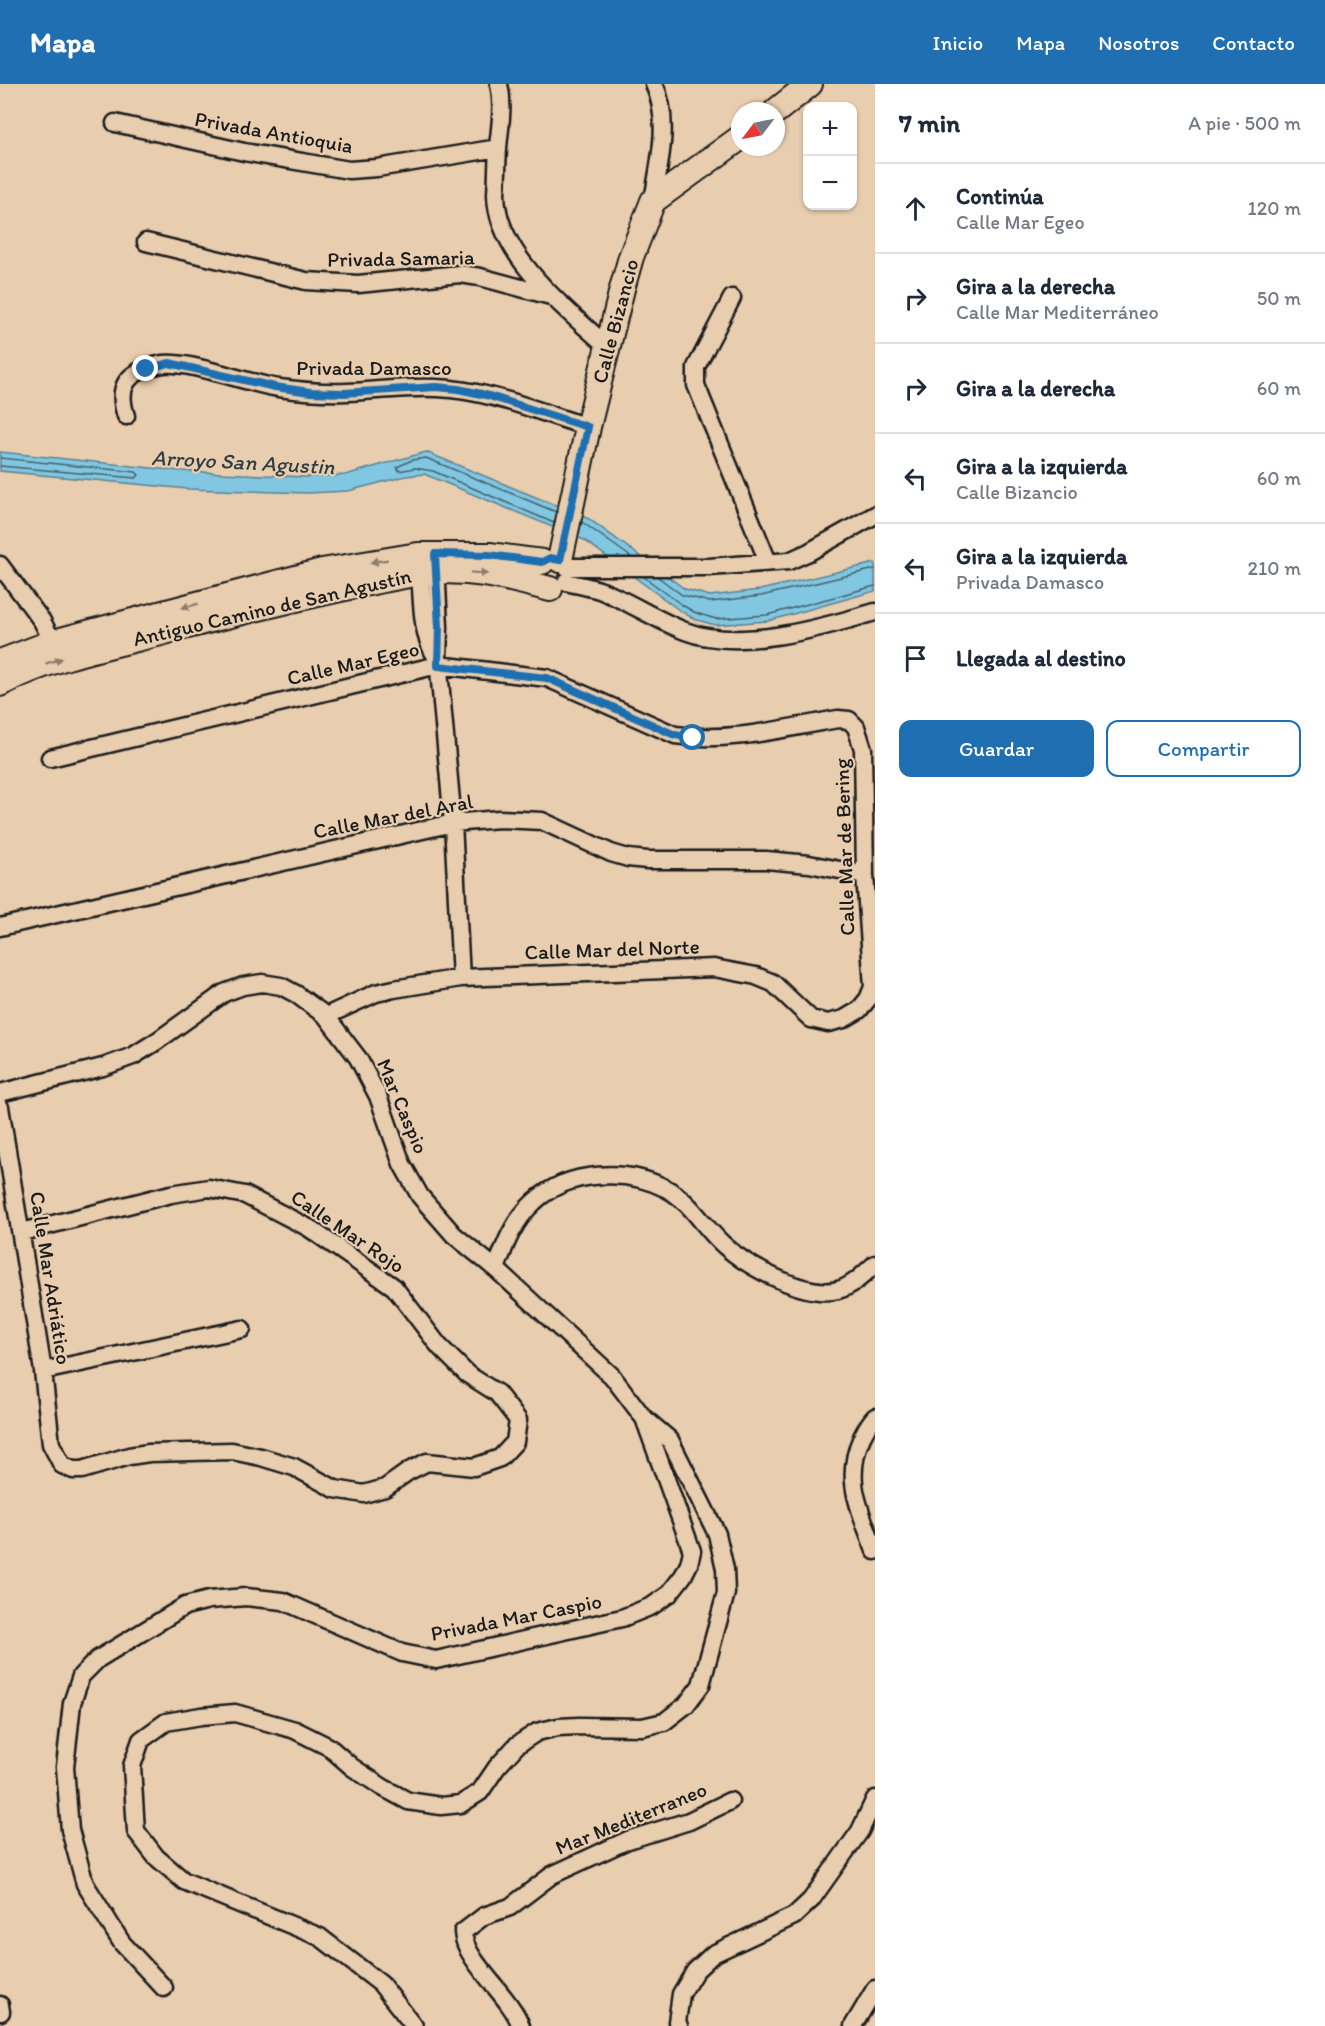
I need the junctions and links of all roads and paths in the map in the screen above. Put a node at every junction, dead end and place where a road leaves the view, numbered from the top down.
1 (499, 84) edge
2 (654, 84) edge
3 (810, 84) edge
4 (785, 104) edge
5 (115, 123) dead end
6 (731, 145) edge
7 (498, 148) junction
8 (653, 201) junction
9 (146, 242) dead end
10 (551, 296) junction
11 (732, 298) dead end
12 (608, 347) junction
13 (126, 416) dead end
14 (588, 427) junction
15 (875, 515) edge
16 (768, 562) junction
17 (428, 563) junction
18 (0, 565) edge
19 (557, 572) junction
20 (875, 612) edge
21 (53, 642) junction
22 (0, 662) edge
23 (438, 662) junction
24 (0, 684) edge
25 (838, 719) joint
26 (50, 758) dead end
27 (453, 823) junction
28 (866, 874) junction
29 (0, 927) edge
30 (461, 978) junction
31 (874, 987) edge
32 (326, 1016) junction
33 (0, 1093) edge
34 (0, 1107) edge
35 (22, 1232) junction
36 (875, 1264) edge
37 (496, 1269) junction
38 (242, 1329) dead end
39 (43, 1371) junction
40 (644, 1417) junction
41 (875, 1417) edge
42 (56, 1456) joint
43 (875, 1551) edge
44 (875, 1799) edge
45 (730, 1800) dead end
46 (164, 1988) dead end
47 (875, 1989) edge
48 (875, 2010) edge
49 (855, 2023) edge
50 (414, 2026) edge
51 (520, 2026) edge
52 (679, 2026) edge

1 - 7 street
2 - 8 street, Calle Bizancio
3 - 4 street
5 - 7 street, Privada Antioquia
6 - 8 street
7 - 10 street
8 - 12 street, Calle Bizancio
9 - 10 street, Privada Samaria
10 - 12 street
11 - 16 street
12 - 14 street, Calle Bizancio
13 - 14 street, Privada Damasco
14 - 19 street, Calle Bizancio
15 - 16 street
16 - 19 street
17 - 19 street, Antiguo Camino de San Agustín
17 -> 21 street, Antiguo Camino de San Agustín
17 - 23 street
24 -> 17 street, Antiguo Camino de San Agustín
18 - 21 street
19 - 20 street
21 - 22 street, Antiguo Camino de San Agustín
23 - 25 street, Calle Mar Egeo
23 - 26 street, Calle Mar Egeo
23 - 27 street
25 - 28 street, Calle Mar de Bering
27 - 28 street, Calle Mar del Aral
27 - 29 street, Calle Mar del Aral
27 - 30 street
28 - 31 street, Calle Mar de Bering
30 - 31 street, Calle Mar del Norte
30 - 32 street, Calle Mar del Norte
32 - 33 street, Mar Caspio
32 - 37 street, Mar Caspio
34 - 35 street, Calle Mar Adriático
35 - 39 street, Calle Mar Adriático
35 - 42 street, Calle Mar Rojo
36 - 37 street
37 - 40 street, Mar Caspio
38 - 39 street
39 - 42 street, Calle Mar Adriático
40 - 46 street, Privada Mar Caspio
40 - 50 street
41 - 43 street
44 - 52 street
45 - 51 street, Mar Mediterraneo
47 - 49 street
48 - 49 street

